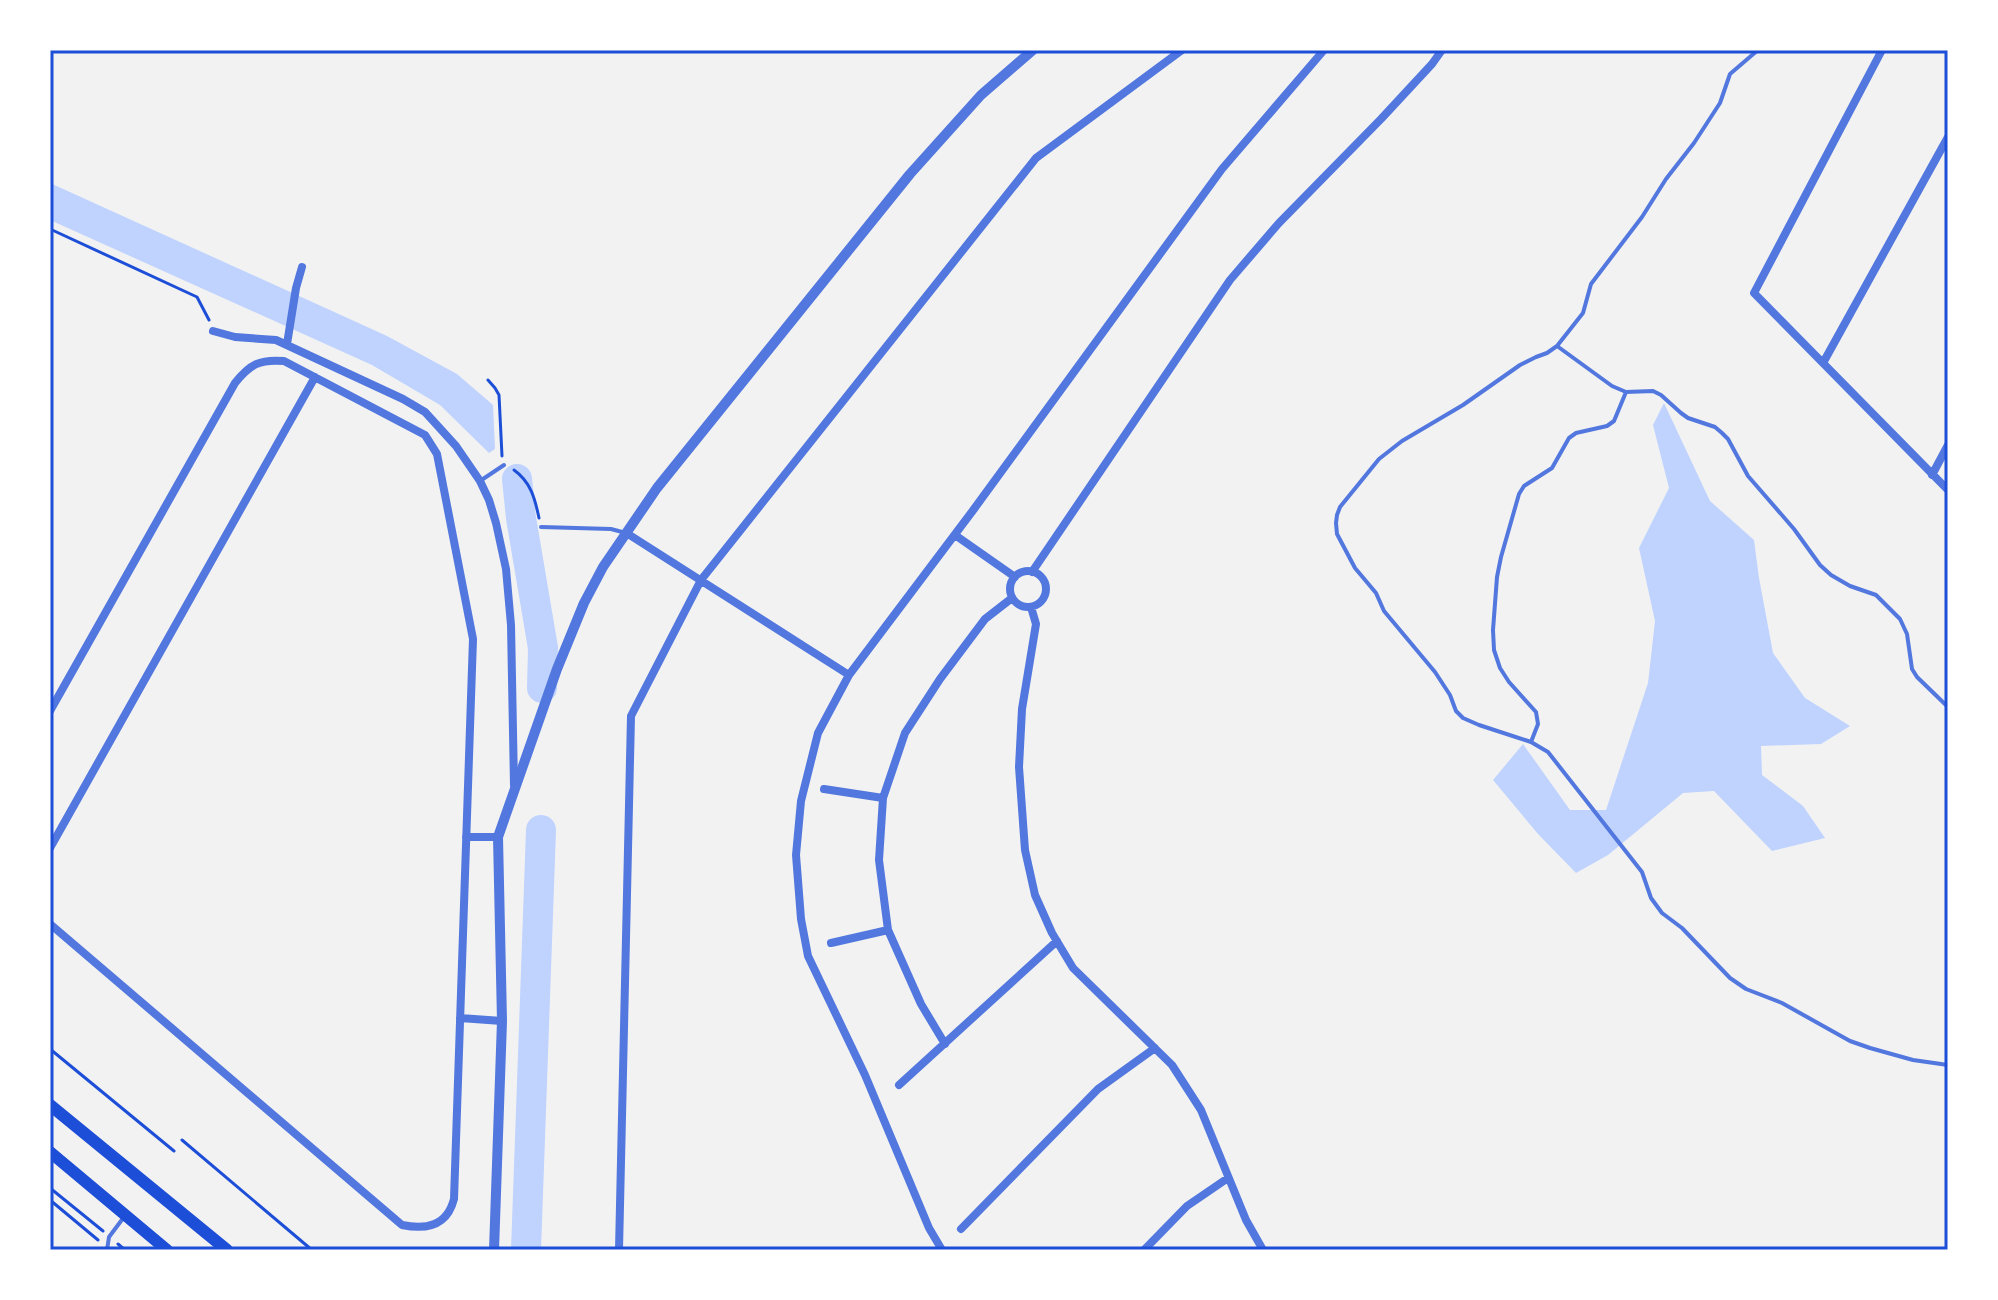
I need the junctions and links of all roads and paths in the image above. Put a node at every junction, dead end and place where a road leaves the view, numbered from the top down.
1 (1033, 50) edge
2 (1182, 50) edge
3 (1324, 50) edge
4 (1442, 50) edge
5 (1758, 50) edge
6 (1882, 50) edge
7 (1948, 137) edge
8 (50, 229) edge
9 (302, 267) dead end
10 (213, 331) joint
11 (287, 344) junction
12 (1557, 346) junction
13 (1823, 363) junction
14 (315, 377) junction
15 (488, 380) dead end
16 (1626, 392) junction
17 (1948, 445) edge
18 (504, 465) junction
19 (1932, 475) junction
20 (480, 481) junction
21 (1948, 490) edge
22 (541, 527) joint
23 (628, 534) junction
24 (955, 535) junction
25 (1032, 572) junction
26 (1015, 577) junction
27 (701, 580) junction
28 (1012, 598) junction
29 (1031, 607) junction
30 (849, 675) junction
31 (1948, 707) edge
32 (50, 711) edge
33 (1531, 742) junction
34 (824, 789) dead end
35 (514, 790) junction
36 (883, 798) junction
37 (466, 837) junction
38 (498, 837) junction
39 (50, 848) edge
40 (50, 924) edge
41 (888, 930) junction
42 (1057, 941) junction
43 (831, 943) dead end
44 (460, 1018) junction
45 (502, 1021) junction
46 (945, 1044) junction
47 (1155, 1048) junction
48 (50, 1049) edge
49 (1948, 1065) edge
50 (899, 1085) dead end
51 (50, 1105) edge
52 (182, 1140) dead end
53 (174, 1151) dead end
54 (50, 1152) edge
55 (1228, 1178) junction
56 (50, 1188) edge
57 (50, 1200) edge
58 (126, 1215) junction
59 (961, 1229) dead end
60 (109, 1237) junction
61 (107, 1248) edge
62 (125, 1250) edge
63 (167, 1250) edge
64 (227, 1250) edge
65 (312, 1250) edge
66 (494, 1250) edge
67 (619, 1250) edge
68 (942, 1250) edge
69 (1144, 1250) edge
70 (1263, 1250) edge

1 - 23 street
2 - 27 street
3 - 24 street
4 - 25 street
5 - 12 lane
6 - 13 street
7 - 13 street
8 - 10 path
9 - 11 street
10 - 11 street
11 - 20 street
12 - 16 lane
12 - 33 lane
13 - 19 street
14 - 32 street
14 - 37 street
14 - 39 street
15 - 18 path
16 - 31 lane
16 - 33 lane
17 - 19 street
18 - 20 lane
18 - 22 path
19 - 21 street
20 - 35 street
22 - 23 lane
23 - 27 street
23 - 35 street
24 - 26 street
24 - 30 street
25 - 26 street
25 - 29 street
26 - 28 street
27 - 30 street
27 - 67 street
28 - 29 street
28 - 36 street
29 - 42 street
30 - 68 street
33 - 49 lane
34 - 36 street
35 - 38 street
36 - 41 street
37 - 38 street
37 - 44 street
38 - 45 street
40 - 44 street
41 - 43 street
41 - 46 street
42 - 46 street
42 - 47 street
44 - 45 street
45 - 66 street
46 - 50 street
47 - 55 street
47 - 59 street
48 - 53 path
51 - 64 main road
52 - 65 path
54 - 58 main road
55 - 69 street
55 - 70 street
56 - 60 path
57 - 61 path
58 - 60 lane
58 - 63 main road
60 - 61 lane
60 - 62 path

